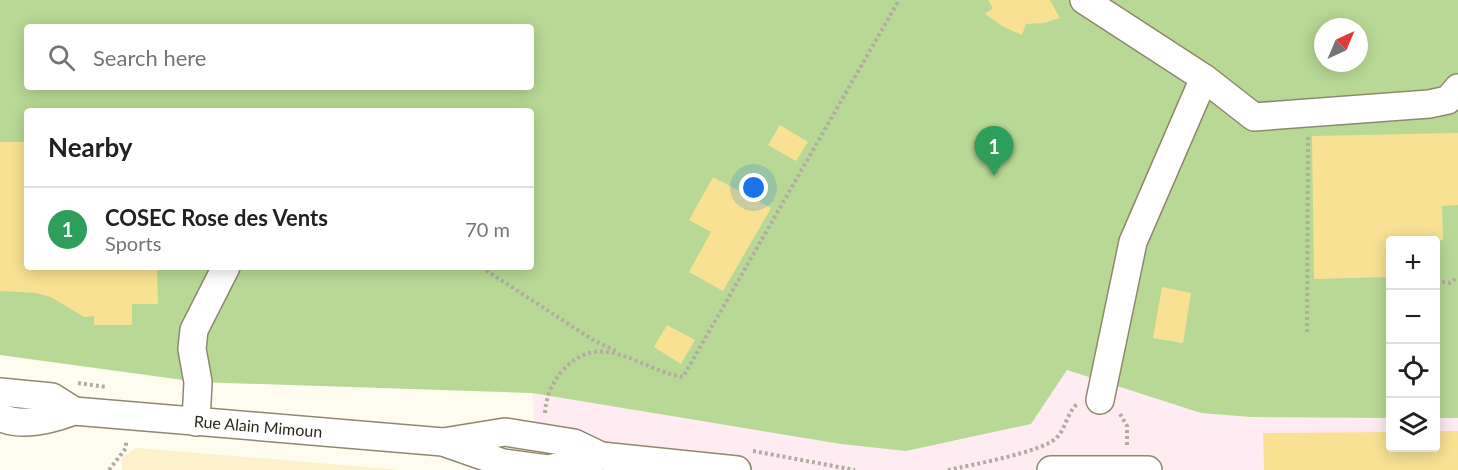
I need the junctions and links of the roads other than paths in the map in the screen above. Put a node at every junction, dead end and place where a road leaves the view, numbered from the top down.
1 (1084, 0) edge
2 (1204, 78) junction
3 (1458, 88) edge
4 (224, 270) edge
5 (0, 392) edge
6 (1100, 400) road end
7 (74, 411) junction
8 (0, 417) edge
9 (196, 423) junction
10 (731, 469) edge
11 (1138, 469) edge
12 (1051, 470) edge

1 - 2 street
2 - 3 street
2 - 6 street
4 - 9 street
5 - 7 street, Rue Alain Mimoun
7 - 8 street, Rue Alain Mimoun
7 - 9 street, Rue Alain Mimoun
9 - 10 street, Rue Alain Mimoun
11 - 12 street

